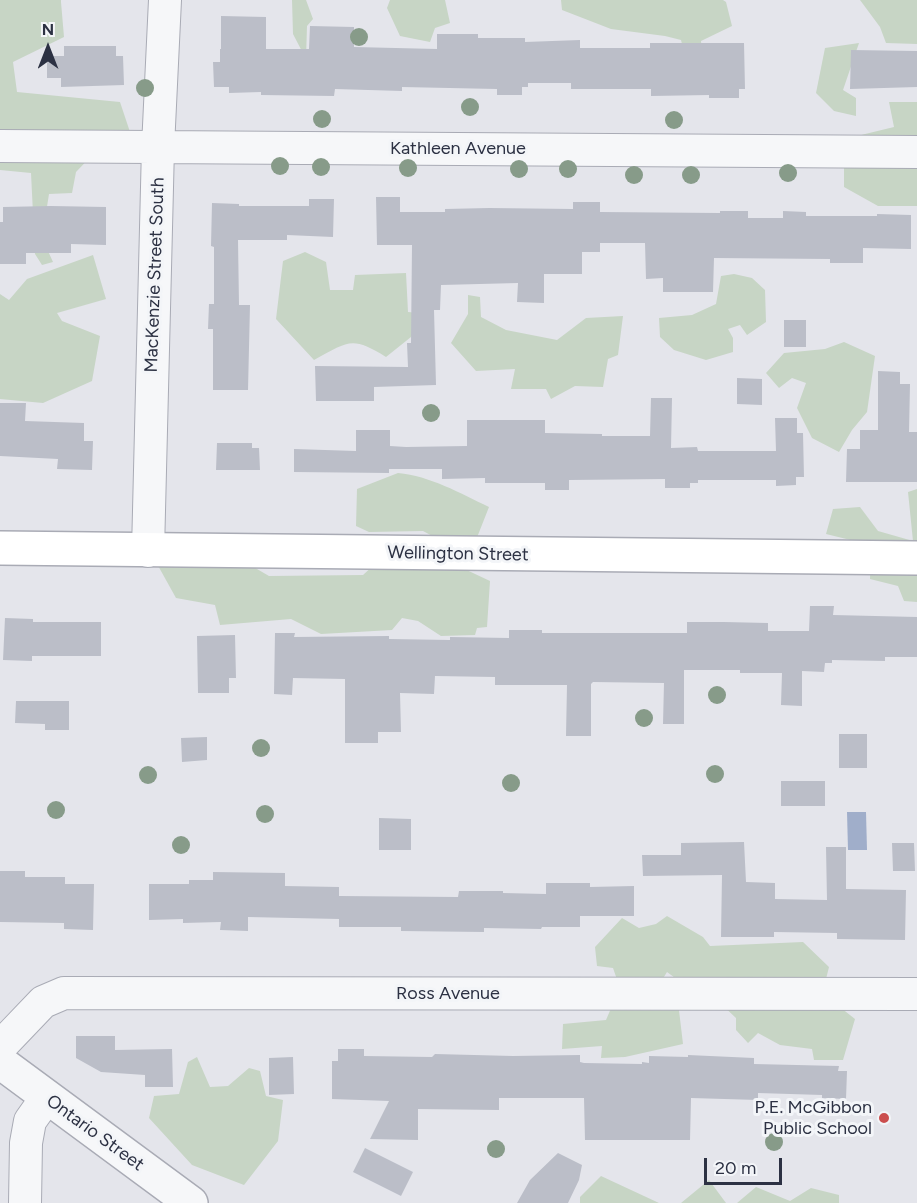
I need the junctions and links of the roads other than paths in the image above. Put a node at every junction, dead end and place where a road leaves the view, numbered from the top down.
1 (165, 0) edge
2 (0, 146) edge
3 (158, 147) junction
4 (917, 152) edge
5 (0, 548) edge
6 (148, 551) junction
7 (917, 558) edge
8 (917, 994) edge
9 (0, 1047) edge
10 (0, 1062) edge
11 (47, 1097) junction
12 (25, 1203) edge
13 (191, 1203) edge

1 - 3 street, MacKenzie Street South
2 - 3 street, Kathleen Avenue
3 - 4 street, Kathleen Avenue
3 - 6 street, MacKenzie Street South
5 - 6 main road, Wellington Street
6 - 7 main road, Wellington Street
8 - 9 street, Ross Avenue
10 - 11 street, Ontario Street
11 - 12 street
11 - 13 street, Ontario Street

